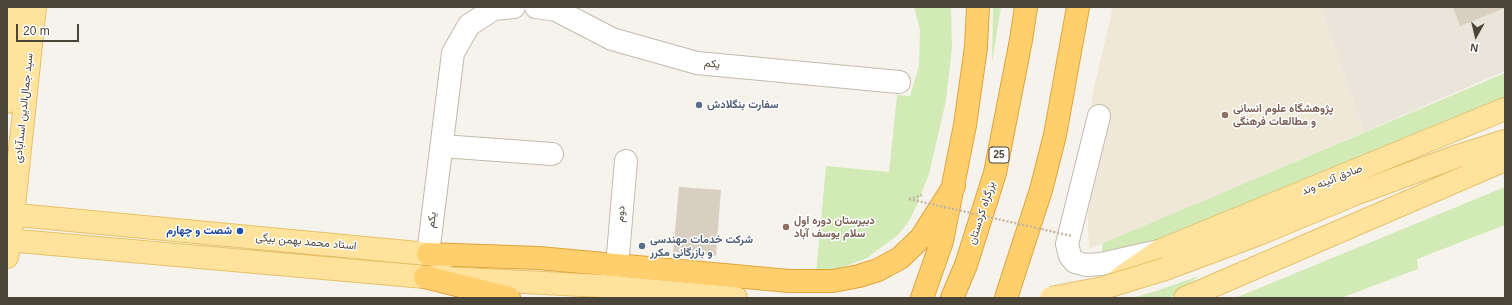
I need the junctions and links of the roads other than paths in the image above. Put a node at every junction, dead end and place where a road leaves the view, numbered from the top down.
1 (18, 7) edge
2 (35, 7) edge
3 (514, 7) edge
4 (536, 7) edge
5 (968, 7) edge
6 (978, 7) edge
7 (1026, 7) edge
8 (1078, 7) edge
9 (976, 47) junction
10 (899, 82) dead end
11 (7, 102) edge
12 (1505, 109) edge
13 (1099, 116) dead end
14 (1505, 132) edge
15 (1505, 141) edge
16 (442, 146) junction
17 (552, 154) dead end
18 (1455, 157) junction
19 (1505, 160) edge
20 (626, 161) dead end
21 (954, 186) junction
22 (10, 214) edge
23 (8, 246) edge
24 (428, 254) junction
25 (1162, 260) junction
26 (617, 266) junction
27 (425, 276) junction
28 (833, 281) junction
29 (603, 286) junction
30 (1009, 294) edge
31 (510, 298) edge
32 (736, 298) edge
33 (846, 298) edge
34 (922, 298) edge
35 (952, 298) edge
36 (1051, 298) edge
37 (1097, 298) edge
38 (1185, 298) edge

1 - 11 main road, سید جمال‌الدین اسدآبادی
2 - 22 main road, سید جمال‌الدین اسدآبادی
3 - 16 street, یکم
4 - 10 street, یکم
5 - 9 highway
6 - 9 highway
7 - 35 highway, بزرگراه کردستان / 25
8 - 30 highway
9 - 21 highway
12 - 25 main road, صادق آئینه وند
13 - 25 street
14 - 18 main road, صادق آئینه وند
15 - 18 main road, صادق آئینه وند
16 - 17 street
16 - 24 street, یکم
18 - 25 main road, صادق آئینه وند
19 - 38 main road
20 - 26 street, دوم
21 - 28 highway
21 - 34 highway
22 - 23 main road, سید جمال‌الدین اسدآبادی
22 - 24 main road, استاد محمد بهمن بیگی
23 - 27 main road, استاد محمد بهمن بیگی
24 - 26 highway
24 - 29 main road, استاد محمد بهمن بیگی
25 - 36 main road, bridge
25 - 37 main road
26 - 28 highway
27 - 29 main road, استاد محمد بهمن بیگی
27 - 31 highway
28 - 33 highway
29 - 32 main road, استاد محمد بهمن بیگی

